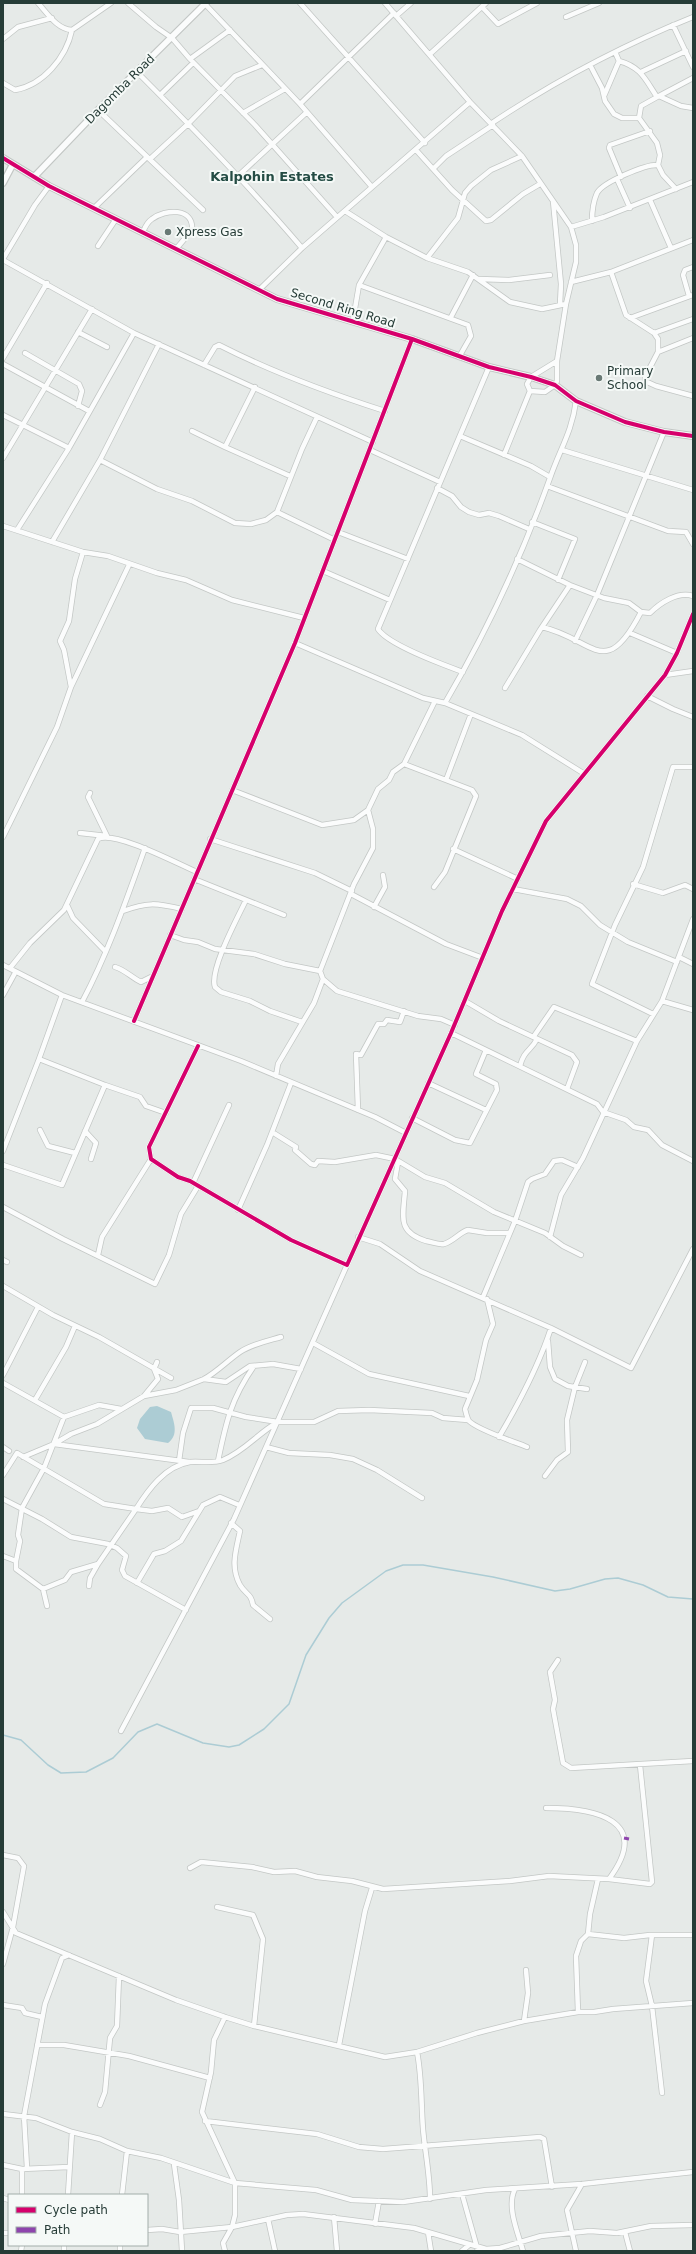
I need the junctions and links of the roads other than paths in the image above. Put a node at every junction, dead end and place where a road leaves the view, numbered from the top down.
1 (38, 3) edge
2 (111, 3) edge
3 (128, 3) edge
4 (300, 3) edge
5 (385, 3) edge
6 (410, 3) edge
7 (486, 3) edge
8 (536, 3) edge
9 (599, 3) edge
10 (206, 4) edge
11 (482, 7) junction
12 (395, 14) junction
13 (566, 17) dead end
14 (693, 17) edge
15 (52, 18) junction
16 (673, 25) junction
17 (72, 30) junction
18 (230, 30) junction
19 (172, 38) junction
20 (3, 39) edge
21 (686, 51) junction
22 (615, 52) junction
23 (430, 54) junction
24 (348, 56) junction
25 (191, 61) junction
26 (619, 61) junction
27 (262, 65) junction
28 (590, 65) junction
29 (693, 67) edge
30 (137, 72) junction
31 (641, 72) junction
32 (693, 78) edge
33 (3, 83) edge
34 (285, 89) junction
35 (220, 90) junction
36 (160, 95) junction
37 (604, 96) junction
38 (658, 97) junction
39 (470, 102) junction
40 (300, 104) junction
41 (693, 108) edge
42 (98, 110) junction
43 (308, 112) junction
44 (243, 113) junction
45 (639, 118) junction
46 (189, 123) junction
47 (493, 124) junction
48 (650, 131) junction
49 (425, 143) junction
50 (273, 144) junction
51 (416, 150) junction
52 (522, 156) junction
53 (3, 158) edge
54 (148, 158) junction
55 (13, 164) junction
56 (658, 165) junction
57 (433, 169) junction
58 (238, 176) junction
59 (34, 177) junction
60 (619, 178) junction
61 (693, 182) edge
62 (3, 183) edge
63 (540, 184) junction
64 (49, 186) junction
65 (372, 187) junction
66 (676, 189) junction
67 (650, 200) junction
68 (464, 201) junction
69 (553, 201) junction
70 (94, 208) junction
71 (630, 208) junction
72 (203, 210) dead end
73 (345, 211) junction
74 (337, 217) junction
75 (116, 218) junction
76 (592, 221) junction
77 (571, 227) junction
78 (143, 232) junction
79 (386, 237) junction
80 (693, 240) edge
81 (98, 246) dead end
82 (302, 248) junction
83 (671, 248) junction
84 (176, 249) junction
85 (426, 258) junction
86 (3, 259) edge
87 (693, 267) edge
88 (611, 272) junction
89 (473, 275) junction
90 (550, 275) dead end
91 (478, 279) junction
92 (571, 282) junction
93 (47, 284) junction
94 (359, 285) junction
95 (259, 290) junction
96 (691, 296) edge
97 (560, 304) junction
98 (566, 304) junction
99 (92, 309) junction
100 (451, 317) junction
101 (630, 318) junction
102 (693, 318) edge
103 (352, 320) junction
104 (78, 332) junction
105 (134, 333) junction
106 (654, 333) junction
107 (693, 338) edge
108 (412, 339) junction
109 (159, 344) junction
110 (107, 347) dead end
111 (658, 352) junction
112 (25, 353) dead end
113 (459, 357) junction
114 (3, 358) edge
115 (557, 361) junction
116 (3, 364) edge
117 (204, 365) junction
118 (489, 367) junction
119 (56, 369) junction
120 (531, 377) junction
121 (555, 385) junction
122 (254, 387) junction
123 (44, 388) junction
124 (530, 391) junction
125 (693, 396) edge
126 (576, 401) junction
127 (78, 406) junction
128 (386, 411) junction
129 (89, 412) junction
130 (3, 416) edge
131 (317, 418) junction
132 (22, 425) junction
133 (192, 431) dead end
134 (664, 432) junction
135 (460, 436) junction
136 (693, 436) edge
137 (373, 442) junction
138 (225, 446) junction
139 (69, 448) junction
140 (370, 450) junction
141 (562, 450) junction
142 (504, 455) junction
143 (3, 458) edge
144 (100, 460) junction
145 (290, 476) junction
146 (647, 476) junction
147 (550, 478) junction
148 (440, 482) junction
149 (547, 486) junction
150 (437, 488) junction
151 (693, 490) edge
152 (277, 512) junction
153 (630, 517) junction
154 (532, 522) junction
155 (3, 526) edge
156 (530, 529) junction
157 (17, 530) junction
158 (338, 532) junction
159 (335, 540) junction
160 (52, 542) junction
161 (693, 544) edge
162 (84, 552) junction
163 (517, 559) junction
164 (408, 560) junction
165 (129, 564) junction
166 (323, 571) junction
167 (558, 580) junction
168 (570, 585) junction
169 (597, 595) junction
170 (693, 596) edge
171 (390, 600) junction
172 (641, 612) junction
173 (693, 617) edge
174 (304, 618) junction
175 (542, 627) junction
176 (630, 633) junction
177 (575, 641) junction
178 (295, 642) junction
179 (677, 653) junction
180 (693, 671) edge
181 (463, 672) junction
182 (665, 675) junction
183 (71, 687) junction
184 (505, 688) dead end
185 (647, 696) junction
186 (435, 701) junction
187 (445, 703) junction
188 (471, 714) junction
189 (693, 717) edge
190 (404, 764) junction
191 (693, 767) edge
192 (583, 773) junction
193 (446, 780) junction
194 (232, 790) junction
195 (90, 793) dead end
196 (368, 810) junction
197 (80, 834) dead end
198 (108, 836) junction
199 (3, 837) edge
200 (210, 839) junction
201 (144, 848) junction
202 (454, 849) junction
203 (197, 872) junction
204 (383, 875) dead end
205 (194, 879) junction
206 (518, 879) junction
207 (633, 884) junction
208 (434, 887) dead end
209 (514, 889) junction
210 (693, 889) edge
211 (351, 892) junction
212 (246, 900) junction
213 (67, 905) junction
214 (374, 907) junction
215 (182, 909) junction
216 (123, 911) junction
217 (284, 915) dead end
218 (693, 919) edge
219 (614, 932) junction
220 (170, 935) junction
221 (105, 950) junction
222 (223, 950) junction
223 (679, 957) junction
224 (483, 958) junction
225 (677, 962) junction
226 (693, 964) edge
227 (3, 965) edge
228 (115, 966) dead end
229 (10, 968) junction
230 (320, 971) junction
231 (15, 973) junction
232 (153, 976) junction
233 (323, 978) junction
234 (3, 995) edge
235 (62, 995) junction
236 (465, 1001) junction
237 (662, 1001) junction
238 (82, 1002) junction
239 (693, 1010) edge
240 (404, 1012) junction
241 (653, 1014) junction
242 (134, 1021) junction
243 (302, 1022) junction
244 (455, 1025) junction
245 (451, 1033) junction
246 (536, 1038) junction
247 (638, 1041) junction
248 (198, 1046) junction
249 (486, 1050) junction
250 (39, 1059) junction
251 (520, 1066) junction
252 (276, 1076) junction
253 (291, 1083) junction
254 (428, 1083) junction
255 (105, 1085) junction
256 (567, 1089) junction
257 (608, 1102) junction
258 (597, 1104) junction
259 (229, 1105) dead end
260 (358, 1110) junction
261 (486, 1110) junction
262 (603, 1112) junction
263 (166, 1113) junction
264 (412, 1118) junction
265 (40, 1130) dead end
266 (85, 1131) junction
267 (272, 1132) junction
268 (406, 1133) junction
269 (3, 1151) edge
270 (75, 1153) junction
271 (91, 1159) dead end
272 (151, 1159) junction
273 (396, 1160) junction
274 (693, 1161) edge
275 (3, 1165) edge
276 (578, 1167) junction
277 (195, 1185) junction
278 (3, 1207) edge
279 (238, 1210) junction
280 (515, 1221) junction
281 (509, 1234) junction
282 (358, 1237) junction
283 (550, 1238) junction
284 (693, 1249) edge
285 (98, 1255) junction
286 (581, 1255) dead end
287 (347, 1264) junction
288 (3, 1286) edge
289 (485, 1298) junction
290 (38, 1307) junction
291 (75, 1326) junction
292 (551, 1328) junction
293 (281, 1336) dead end
294 (548, 1339) junction
295 (313, 1343) junction
296 (157, 1362) dead end
297 (585, 1362) dead end
298 (254, 1366) junction
299 (154, 1369) junction
300 (302, 1369) junction
301 (3, 1374) edge
302 (172, 1378) dead end
303 (204, 1379) junction
304 (3, 1383) edge
305 (575, 1387) junction
306 (588, 1389) dead end
307 (144, 1396) junction
308 (469, 1396) junction
309 (35, 1400) junction
310 (121, 1408) junction
311 (228, 1412) junction
312 (64, 1417) junction
313 (468, 1420) junction
314 (278, 1422) junction
315 (499, 1436) junction
316 (54, 1444) junction
317 (3, 1447) edge
318 (266, 1447) junction
319 (527, 1447) dead end
320 (9, 1451) dead end
321 (23, 1457) junction
322 (179, 1461) junction
323 (218, 1461) junction
324 (189, 1462) junction
325 (44, 1468) junction
326 (3, 1475) edge
327 (545, 1476) dead end
328 (422, 1498) dead end
329 (3, 1499) edge
330 (239, 1505) junction
331 (22, 1508) junction
332 (136, 1509) junction
333 (199, 1511) junction
334 (231, 1523) junction
335 (111, 1545) junction
336 (3, 1556) edge
337 (16, 1562) junction
338 (98, 1564) junction
339 (137, 1583) junction
340 (89, 1586) dead end
341 (43, 1589) junction
342 (46, 1606) dead end
343 (186, 1610) junction
344 (270, 1619) dead end
345 (558, 1660) dead end
346 (121, 1731) dead end
347 (693, 1761) edge
348 (640, 1764) junction
349 (546, 1808) dead end
350 (3, 1855) edge
351 (190, 1868) dead end
352 (598, 1879) junction
353 (609, 1879) junction
354 (372, 1888) junction
355 (218, 1907) dead end
356 (3, 1912) edge
357 (13, 1927) junction
358 (588, 1934) junction
359 (693, 1934) edge
360 (652, 1935) junction
361 (69, 1955) junction
362 (3, 1964) edge
363 (526, 1970) dead end
364 (119, 1976) junction
365 (693, 2003) edge
366 (3, 2005) edge
367 (652, 2006) junction
368 (578, 2012) junction
369 (42, 2017) junction
370 (224, 2017) junction
371 (524, 2021) junction
372 (254, 2026) junction
373 (37, 2045) junction
374 (339, 2045) junction
375 (417, 2052) junction
376 (108, 2053) junction
377 (210, 2078) junction
378 (662, 2093) dead end
379 (100, 2105) dead end
380 (3, 2114) edge
381 (24, 2116) junction
382 (205, 2120) junction
383 (72, 2132) junction
384 (425, 2145) junction
385 (127, 2151) junction
386 (174, 2164) junction
387 (3, 2165) edge
388 (69, 2167) junction
389 (25, 2168) junction
390 (693, 2172) edge
391 (235, 2183) junction
392 (582, 2184) junction
393 (552, 2187) junction
394 (515, 2189) junction
395 (22, 2194) edge
396 (68, 2194) edge
397 (122, 2194) edge
398 (462, 2194) junction
399 (430, 2199) junction
400 (379, 2201) junction
401 (334, 2217) junction
402 (268, 2219) junction
403 (375, 2224) junction
404 (693, 2225) edge
405 (232, 2227) junction
406 (148, 2230) edge
407 (180, 2232) junction
408 (428, 2232) junction
409 (625, 2232) junction
410 (572, 2234) junction
411 (521, 2243) junction
412 (469, 2245) junction
413 (477, 2249) edge
414 (182, 2251) edge
415 (224, 2251) edge
416 (275, 2251) edge
417 (337, 2251) edge
418 (431, 2251) edge
419 (462, 2251) edge
420 (523, 2251) edge
421 (576, 2251) edge
422 (630, 2251) edge

1 - 15 street
2 - 17 street
3 - 19 street
4 - 24 street
5 - 12 street
6 - 12 street
7 - 11 street
8 - 11 street
9 - 13 street
10 - 18 street
10 - 19 street, Dagomba Road
11 - 23 street
12 - 23 street
12 - 24 street
14 - 16 street
15 - 17 street
15 - 20 street
16 - 21 street
16 - 22 street
17 - 33 street
18 - 25 street
18 - 27 street
19 - 25 street
19 - 30 street, Dagomba Road
21 - 29 street
21 - 31 street
22 - 26 street
22 - 28 street
23 - 39 street
24 - 40 street
24 - 49 street
25 - 35 street
25 - 36 street
26 - 31 street
26 - 37 street
27 - 34 street
27 - 35 street
28 - 37 street
28 - 47 street
30 - 36 street
30 - 42 street, Dagomba Road
31 - 38 street
32 - 38 street
34 - 40 street
34 - 44 street
35 - 44 street
35 - 46 street
36 - 46 street
37 - 45 street
38 - 41 street
38 - 45 street
39 - 47 street
39 - 49 street
40 - 43 street
42 - 54 street
42 - 59 street, Dagomba Road
43 - 50 street
43 - 65 street
44 - 50 street
45 - 48 street
46 - 54 street
46 - 58 street
47 - 52 street
47 - 57 street
48 - 56 street
48 - 60 street
49 - 51 street
50 - 58 street
50 - 74 street
51 - 57 street
51 - 65 street
52 - 63 street
52 - 68 street
53 - 55 street, Second Ring Road
54 - 70 street
54 - 72 street
55 - 59 street, Second Ring Road
55 - 62 street
56 - 60 street
56 - 66 street
57 - 68 street
58 - 82 street
59 - 64 street, Second Ring Road
60 - 71 street
60 - 76 street
61 - 66 street
63 - 68 street
63 - 69 street
64 - 70 street, Second Ring Road
64 - 86 street
65 - 73 street
66 - 67 street
67 - 71 street
67 - 83 street
68 - 85 street
69 - 77 street
69 - 97 street
70 - 75 street, Second Ring Road
71 - 76 street
73 - 74 street
73 - 79 street
74 - 82 street
75 - 78 street, Second Ring Road
75 - 81 street
76 - 77 street
77 - 92 street
78 - 84 street, Second Ring Road
78 - 84 street
79 - 85 street
79 - 94 street
80 - 83 street
82 - 95 street
83 - 88 street
84 - 95 street, Second Ring Road
85 - 89 street
86 - 93 street
87 - 96 street
88 - 92 street
88 - 101 street
89 - 91 street
89 - 100 street
90 - 91 street
91 - 97 street
92 - 98 street
93 - 99 street
93 - 114 street
94 - 100 street
94 - 103 street
95 - 103 street, Second Ring Road
96 - 101 street
97 - 98 street
98 - 115 street
99 - 104 street
99 - 105 street
100 - 113 street
101 - 106 street
102 - 106 street
103 - 108 street, Second Ring Road
104 - 110 street
104 - 119 street
105 - 109 street
105 - 129 street
106 - 111 street
107 - 111 street
108 - 113 street, Second Ring Road
108 - 128 street
109 - 117 street
109 - 144 street
111 - 125 street
112 - 119 street
113 - 118 street, Second Ring Road
115 - 120 street
115 - 121 street
116 - 123 street
117 - 122 street
117 - 128 street
118 - 120 street, Second Ring Road
118 - 135 street
119 - 123 street
119 - 127 street
120 - 121 street, Second Ring Road
120 - 124 street
121 - 124 street
121 - 126 street, Second Ring Road
122 - 131 street
122 - 138 street
123 - 127 street
123 - 132 street
124 - 142 street
126 - 134 street, Second Ring Road
126 - 141 street
127 - 129 street
128 - 137 street
129 - 139 street
130 - 132 street
131 - 137 street
131 - 145 street
132 - 139 street
132 - 143 street
133 - 138 street
134 - 136 street, Second Ring Road
134 - 146 street
135 - 142 street
135 - 148 street
137 - 140 street
138 - 145 street
139 - 157 street
140 - 148 street
140 - 158 street
141 - 146 street
141 - 147 street
142 - 147 street
144 - 152 street
144 - 160 street
145 - 152 street
146 - 151 street
146 - 153 street
147 - 149 street
148 - 150 street
149 - 153 street
149 - 154 street
150 - 156 street
150 - 164 street
152 - 159 street
153 - 161 street
153 - 169 street
154 - 156 street
154 - 167 street
155 - 157 street
156 - 163 street
157 - 160 street
158 - 159 street
158 - 164 street
159 - 166 street
160 - 162 street
162 - 165 street
162 - 183 street
163 - 167 street
163 - 181 street
164 - 171 street
165 - 174 street
165 - 183 street
166 - 171 street
166 - 174 street
167 - 168 street
168 - 169 street
168 - 175 street
169 - 172 street
169 - 177 street
170 - 172 street
171 - 181 street
172 - 176 street
173 - 179 street
174 - 178 street
175 - 177 street
175 - 184 street
176 - 177 street
176 - 179 street
178 - 186 street
178 - 194 street
179 - 182 street
180 - 182 street
181 - 187 street
182 - 185 street
183 - 199 street
185 - 189 street
185 - 192 street
186 - 187 street
186 - 190 street
187 - 188 street
188 - 192 street
188 - 193 street
190 - 193 street
190 - 196 street
191 - 207 street
192 - 206 street
193 - 202 street
194 - 196 street
194 - 200 street
195 - 198 street
196 - 211 street
197 - 198 street
198 - 201 street
198 - 213 street
200 - 203 street
200 - 211 street
201 - 203 street
201 - 216 street
202 - 206 street
202 - 208 street
203 - 205 street
204 - 214 street
205 - 212 street
205 - 215 street
206 - 209 street
207 - 210 street
207 - 219 street
209 - 219 street
209 - 224 street
211 - 214 street
211 - 230 street
212 - 217 street
212 - 222 street
213 - 221 street
213 - 229 street
214 - 224 street
215 - 216 street
215 - 220 street
216 - 221 street
218 - 223 street
219 - 225 street
219 - 241 street
220 - 222 street
220 - 232 street
221 - 238 street
222 - 230 street
222 - 243 street
223 - 225 street
223 - 226 street
224 - 236 street
225 - 237 street
227 - 229 street
228 - 232 street
229 - 231 street
230 - 233 street
231 - 234 street
231 - 235 street
232 - 242 street
233 - 240 street
233 - 243 street
235 - 238 street
235 - 250 street
236 - 244 street
236 - 246 street
237 - 239 street
237 - 241 street
238 - 242 street
240 - 244 street
240 - 260 street
241 - 247 street
242 - 248 street
243 - 252 street
244 - 245 street
245 - 249 street
245 - 254 street
246 - 247 street
246 - 251 street
246 - 256 street
247 - 257 street
248 - 252 street
248 - 263 street
249 - 251 street
249 - 261 street
250 - 255 street
250 - 269 street
251 - 256 street
252 - 253 street
253 - 260 street
253 - 267 street
254 - 261 street
254 - 264 street
255 - 263 street
255 - 266 street
256 - 258 street
257 - 258 street
257 - 262 street
258 - 262 street
259 - 277 street
260 - 268 street
261 - 264 street
262 - 274 street
262 - 276 street
263 - 272 street
264 - 268 street
265 - 270 street
266 - 270 street
266 - 271 street
267 - 273 street
267 - 279 street
268 - 273 street
270 - 275 street
272 - 277 street
272 - 285 street
273 - 280 street
273 - 281 street
273 - 282 street
276 - 280 street
276 - 283 street
277 - 279 street
277 - 285 street
278 - 285 street
279 - 287 street
280 - 281 street
280 - 283 street
281 - 289 street
282 - 287 street
282 - 289 street
283 - 286 street
284 - 292 street
287 - 295 street
288 - 290 street
289 - 292 street
289 - 308 street
290 - 291 street
290 - 301 street
291 - 299 street
291 - 309 street
292 - 294 street
293 - 303 street
294 - 305 street
294 - 315 street
295 - 300 street
295 - 308 street
296 - 299 street
297 - 305 street
298 - 300 street
298 - 303 street
298 - 311 street
299 - 302 street
299 - 307 street
300 - 314 street
303 - 307 street
304 - 309 street
305 - 306 street
305 - 327 street
307 - 310 street
308 - 313 street
309 - 312 street
310 - 312 street
310 - 316 street
311 - 314 street
311 - 322 street
311 - 323 street
312 - 316 street
313 - 314 street
313 - 315 street
314 - 318 street
314 - 323 street
315 - 319 street
316 - 321 street
316 - 322 street
316 - 325 street
317 - 320 street
318 - 328 street
318 - 330 street
321 - 325 street
321 - 326 street
322 - 324 street
323 - 324 street
324 - 332 street
325 - 331 street
325 - 332 street
329 - 331 street
330 - 333 street
330 - 334 street
331 - 335 street
331 - 337 street
332 - 333 street
332 - 335 street
333 - 339 street
334 - 343 street
334 - 344 street
335 - 338 street
335 - 339 street
336 - 337 street
337 - 341 street
338 - 340 street
338 - 341 street
339 - 343 street
341 - 342 street
343 - 346 street
345 - 348 street
347 - 348 street
348 - 353 street
349 - 353 street
350 - 357 street
351 - 354 street
352 - 353 street
352 - 354 street
352 - 358 street
354 - 374 street
355 - 372 street
356 - 357 street
357 - 361 street
357 - 362 street
358 - 360 street
358 - 368 street
359 - 360 street
360 - 367 street
361 - 364 street
361 - 369 street
363 - 371 street
364 - 370 street
364 - 376 street
365 - 367 street
366 - 369 street
367 - 368 street
367 - 378 street
368 - 371 street
369 - 373 street
370 - 372 street
370 - 377 street
371 - 375 street
372 - 374 street
373 - 376 street
373 - 381 street
374 - 375 street
375 - 384 street
376 - 377 street
376 - 379 street
377 - 382 street
380 - 381 street
381 - 383 street
381 - 389 street
382 - 384 street
382 - 391 street
383 - 385 street
383 - 388 street
384 - 393 street
384 - 399 street
385 - 386 street
385 - 397 street
386 - 391 street
386 - 407 street
387 - 389 street
388 - 389 street
388 - 396 street
389 - 395 street
390 - 392 street
391 - 400 street
391 - 405 street
392 - 393 street
392 - 410 street
393 - 394 street
394 - 398 street
394 - 411 street
398 - 399 street
398 - 413 street
399 - 400 street
400 - 403 street
401 - 402 street
401 - 403 street
401 - 417 street
402 - 405 street
402 - 416 street
403 - 408 street
404 - 409 street
405 - 407 street
405 - 415 street
406 - 407 street
407 - 414 street
408 - 412 street
408 - 418 street
409 - 410 street
409 - 422 street
410 - 411 street
410 - 421 street
411 - 413 street
411 - 420 street
412 - 413 street
412 - 419 street

